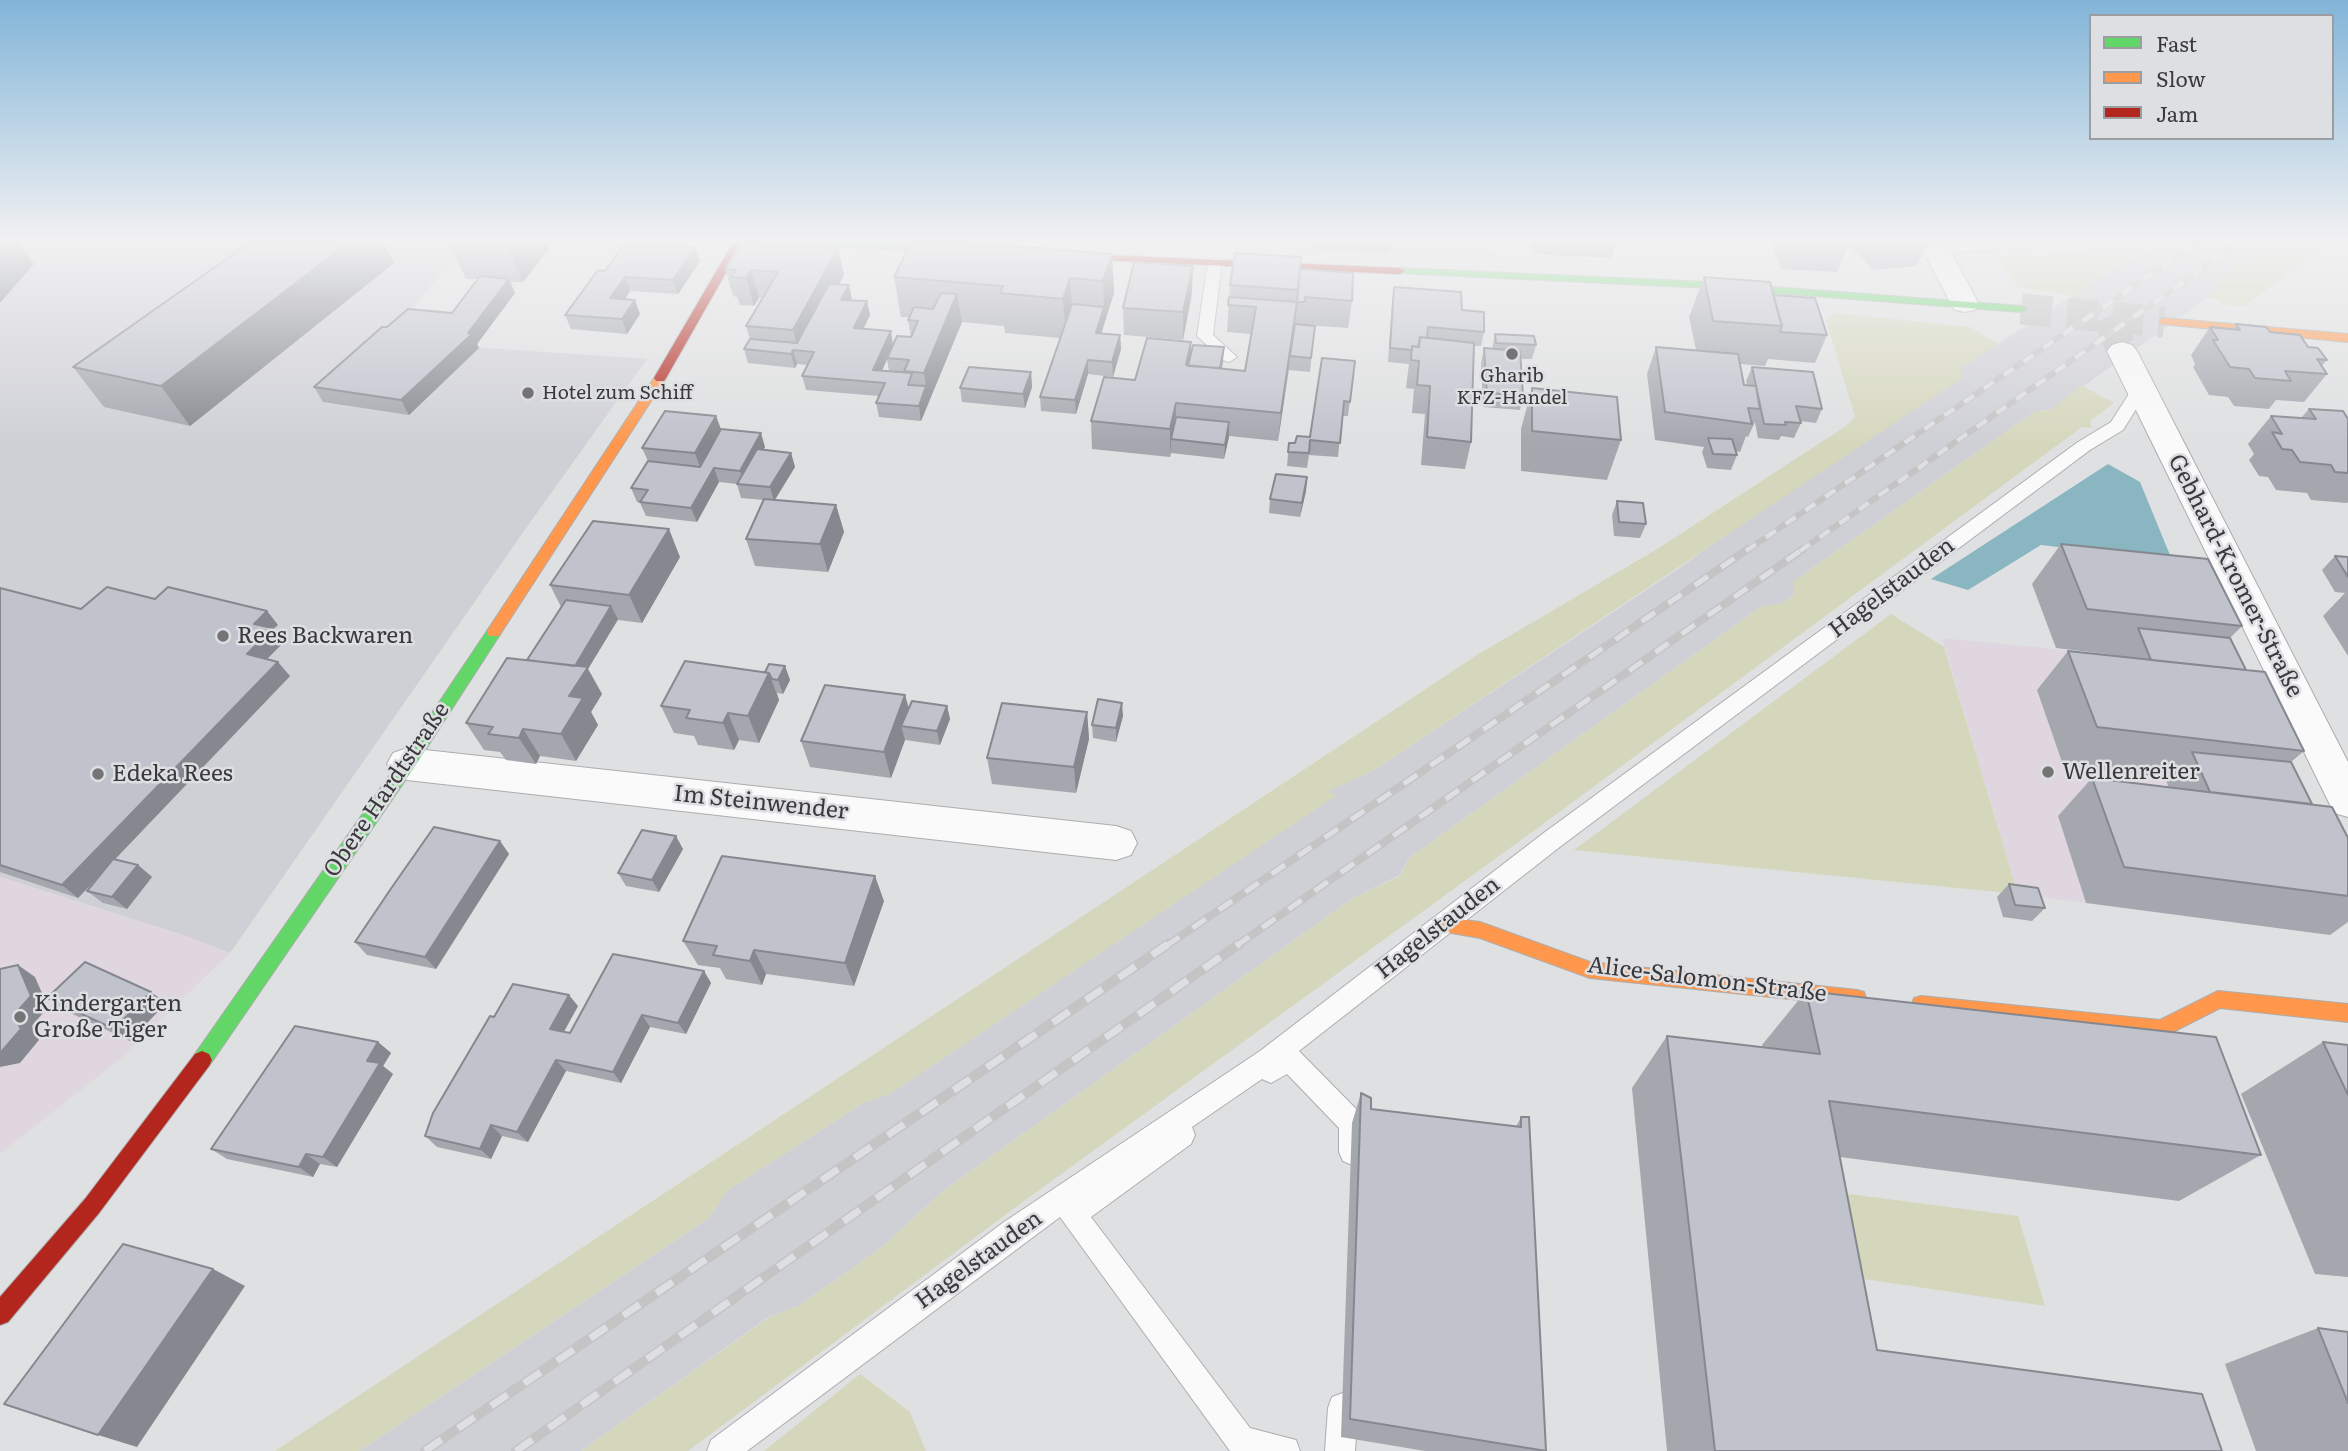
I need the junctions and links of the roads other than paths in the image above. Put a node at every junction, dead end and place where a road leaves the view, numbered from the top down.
1 (700, 309) edge
2 (1209, 309) edge
3 (2018, 309) edge
4 (2021, 309) tunnel mouth
5 (2164, 322) tunnel mouth
6 (2348, 338) edge
7 (2122, 351) tunnel mouth
8 (1229, 357) dead end
9 (2140, 390) junction
10 (407, 764) junction
11 (2348, 801) edge
12 (1116, 843) dead end
13 (1441, 925) junction
14 (1876, 1000) edge
15 (1903, 1002) edge
16 (2348, 1013) edge
17 (1351, 1178) dead end
18 (0, 1314) edge
19 (1344, 1384) dead end
20 (722, 1451) edge
21 (1284, 1451) edge
22 (1340, 1451) edge

1 - 10 street, Obere Hardtstraße
2 - 8 lane
3 - 4 street
5 - 6 street
7 - 9 street, Gebhard-Kromer-Straße
9 - 11 street, Gebhard-Kromer-Straße
9 - 13 lane, Hagelstauden
10 - 12 street, Im Steinwender
10 - 18 street, Obere Hardtstraße
13 - 14 street, Alice-Salomon-Straße
13 - 20 lane, Hagelstauden
15 - 16 street
17 - 21 lane
19 - 22 lane

